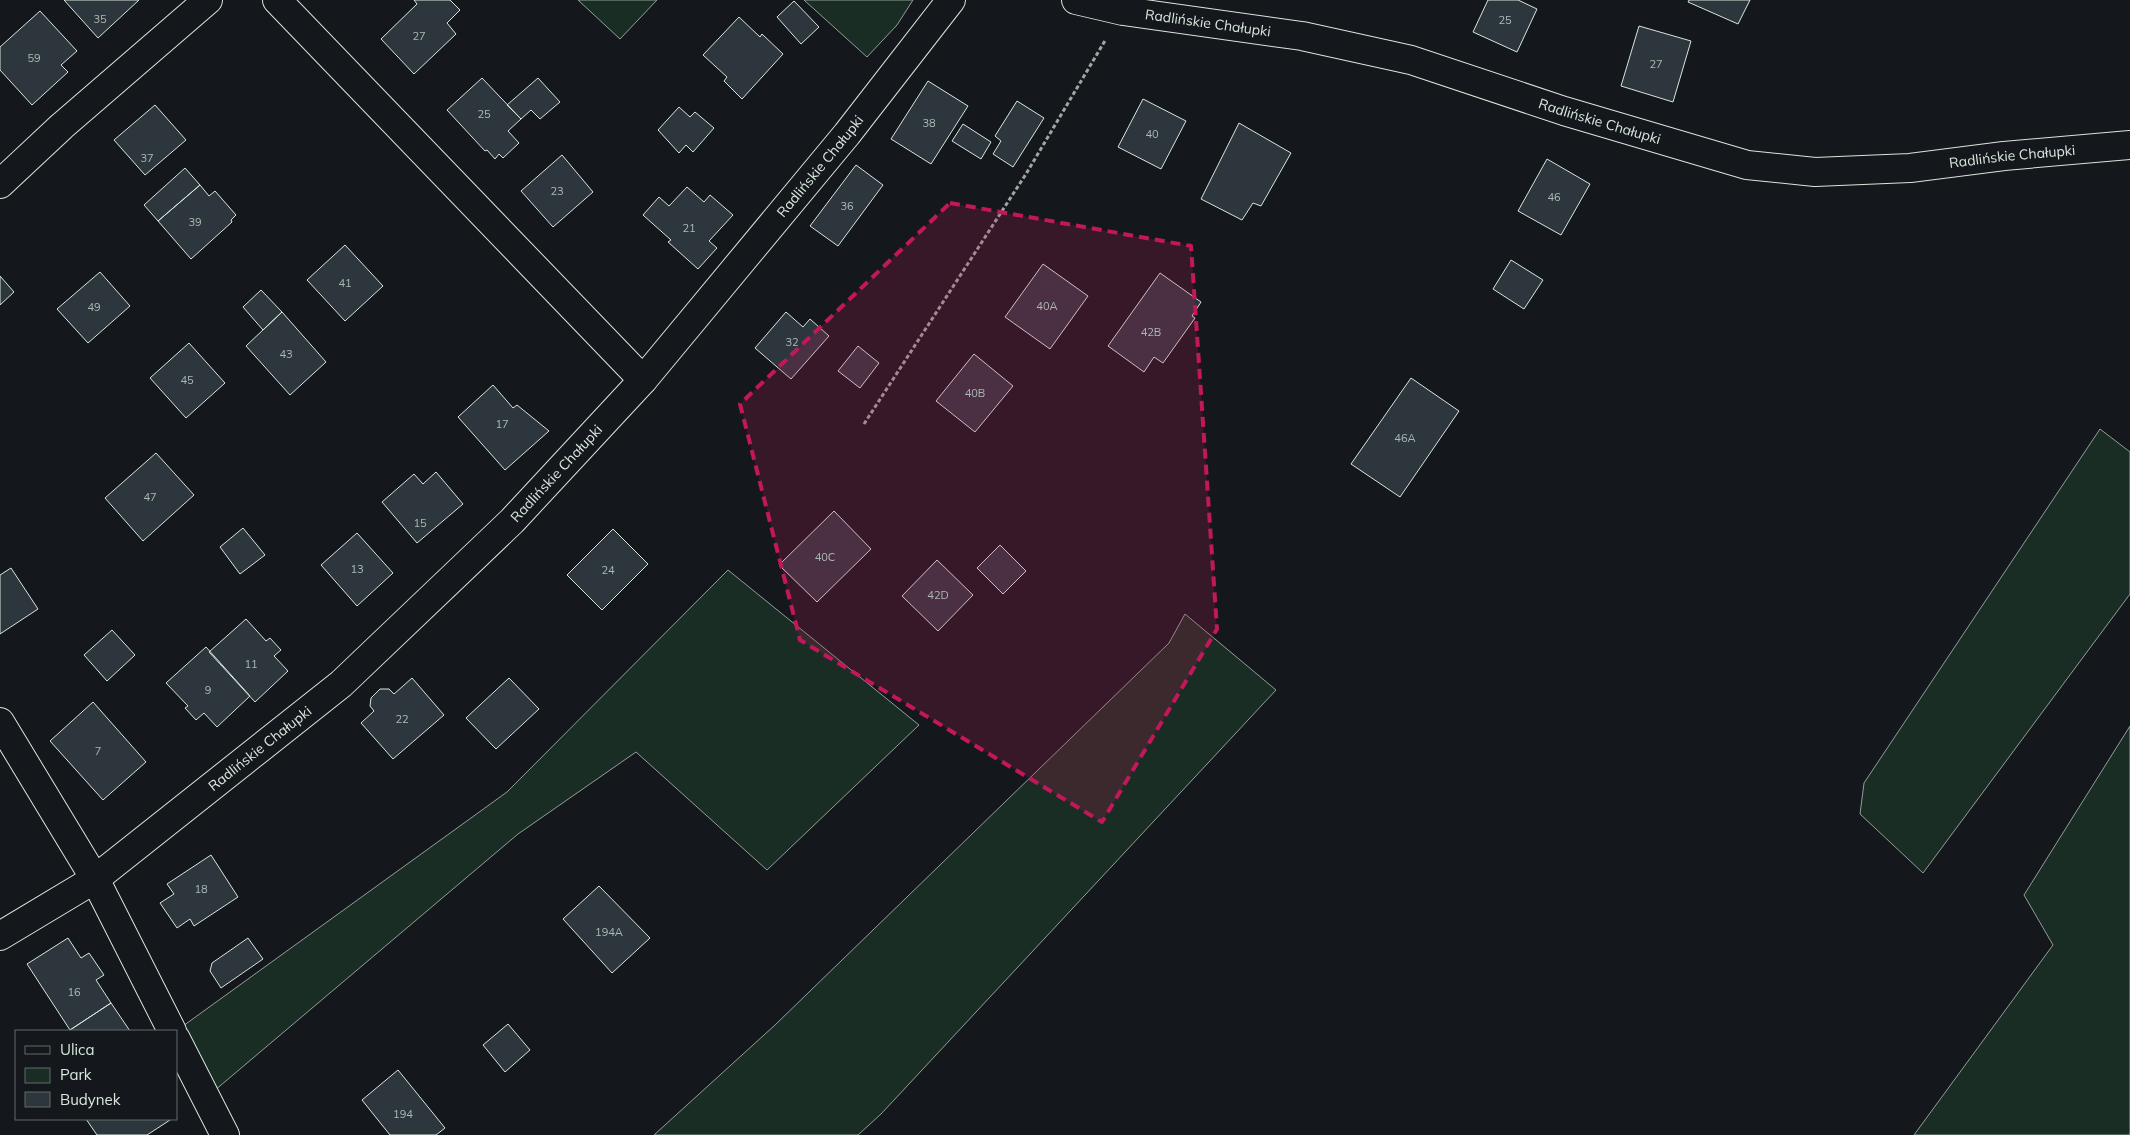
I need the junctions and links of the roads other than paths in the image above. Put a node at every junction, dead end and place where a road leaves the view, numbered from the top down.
1 (208, 0) edge
2 (277, 0) edge
3 (951, 0) edge
4 (1076, 0) edge
5 (2130, 145) edge
6 (0, 184) edge
7 (643, 380) junction
8 (0, 722) edge
9 (95, 879) junction
10 (0, 936) edge
11 (171, 1030) edge
12 (178, 1043) edge
13 (225, 1135) edge

1 - 6 street
2 - 7 street
3 - 7 street, Radlińskie Chałupki
4 - 5 street, Radlińskie Chałupki
7 - 9 street, Radlińskie Chałupki
8 - 9 street
9 - 10 street, Radlińskie Chałupki
9 - 11 street
12 - 13 street

